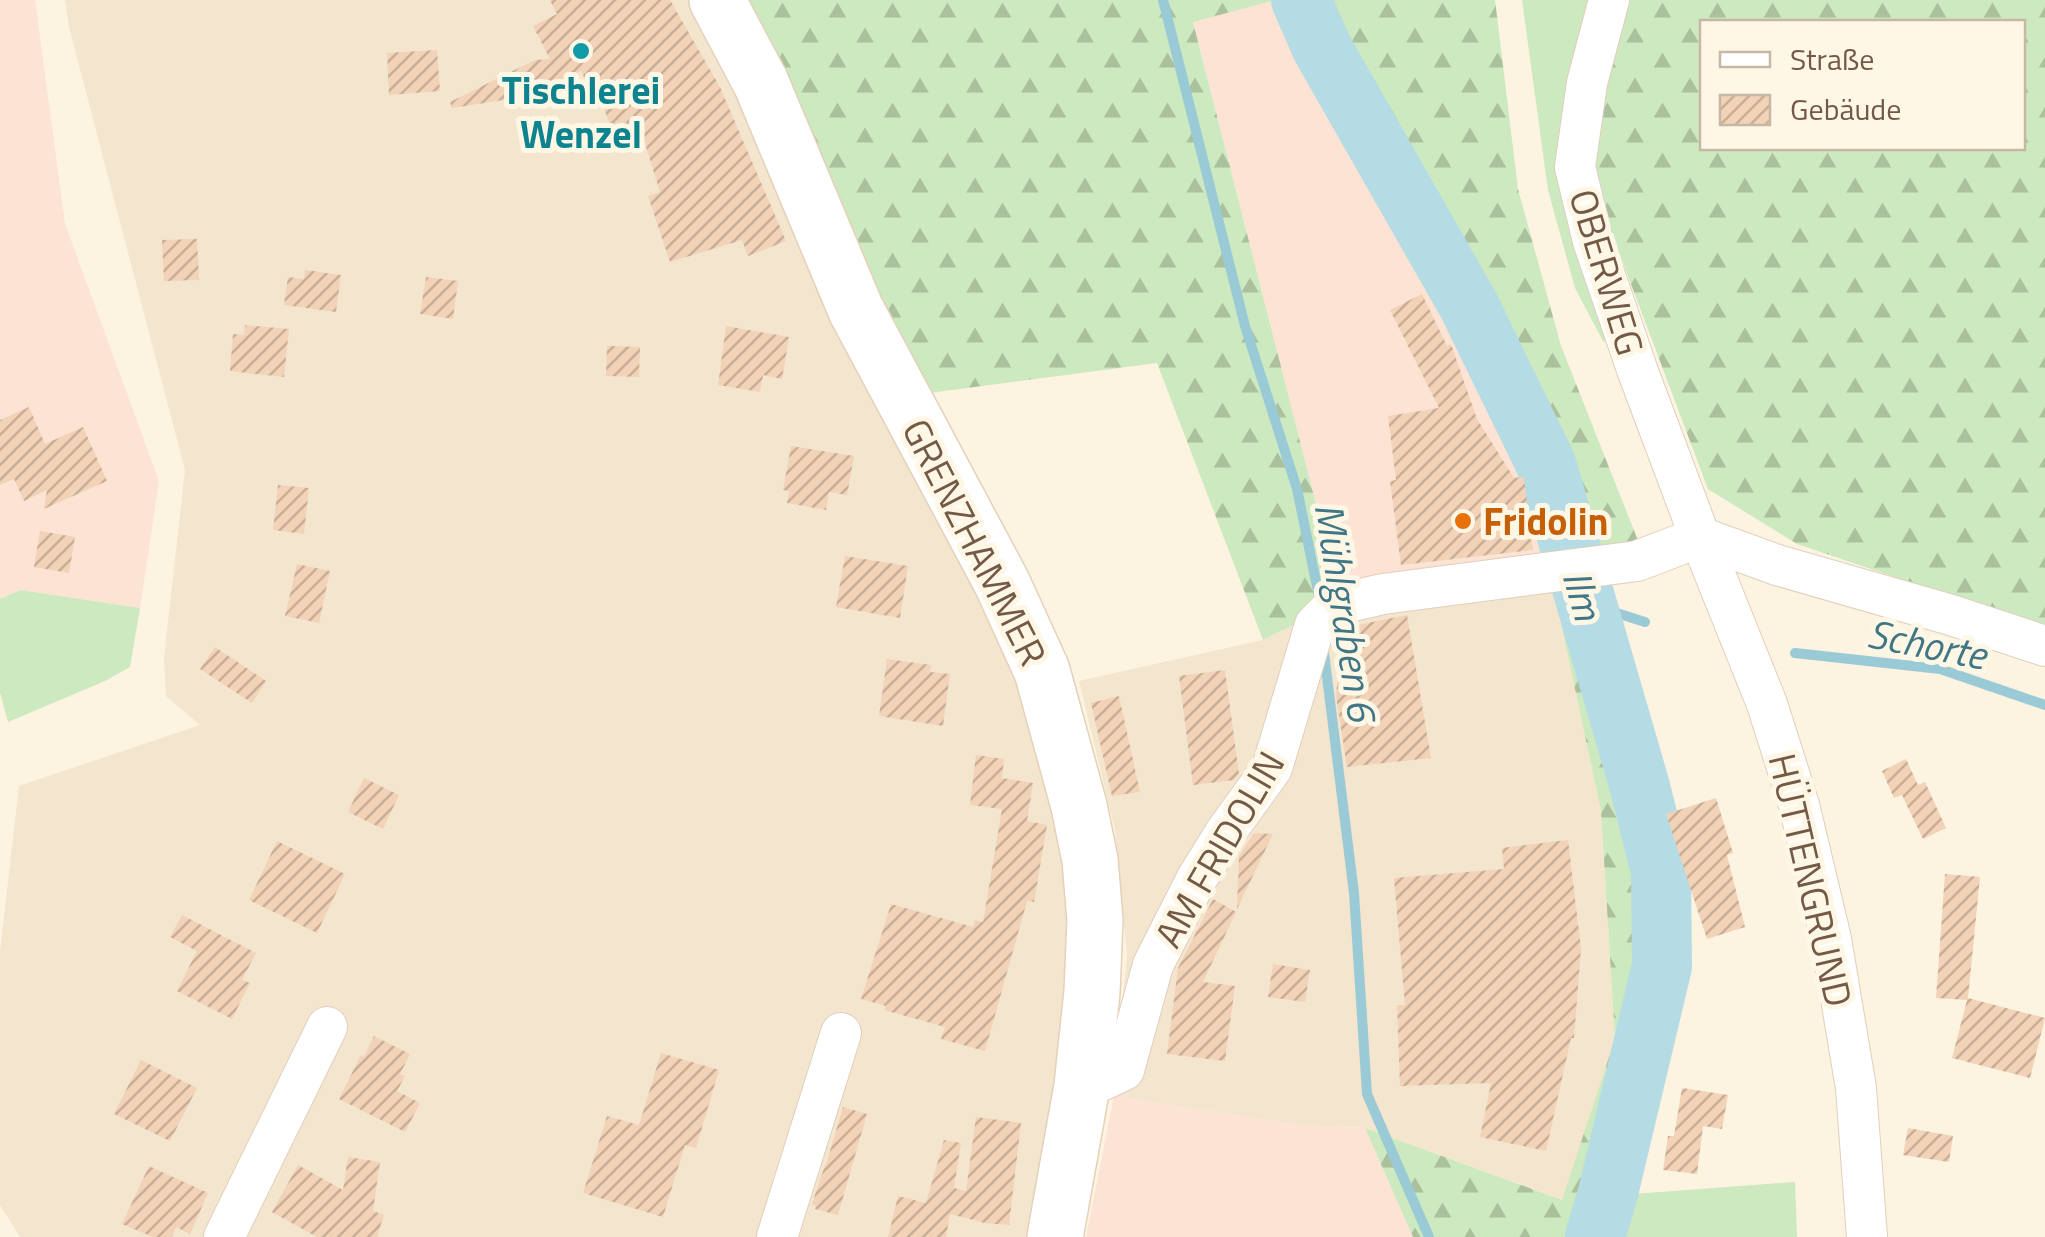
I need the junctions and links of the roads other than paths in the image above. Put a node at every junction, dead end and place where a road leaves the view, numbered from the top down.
1 (717, 0) edge
2 (1610, 0) edge
3 (1700, 537) junction
4 (2045, 646) edge
5 (327, 1026) dead end
6 (840, 1034) dead end
7 (1082, 1086) junction
8 (224, 1237) edge
9 (777, 1237) edge
10 (1055, 1237) edge
11 (1867, 1237) edge

1 - 7 main road, GRENZHAMMER
2 - 3 street, OBERWEG
3 - 4 street
3 - 7 street, AM FRIDOLIN
3 - 11 street, HÜTTENGRUND
5 - 8 street
6 - 9 street
7 - 10 main road, GRENZHAMMER

